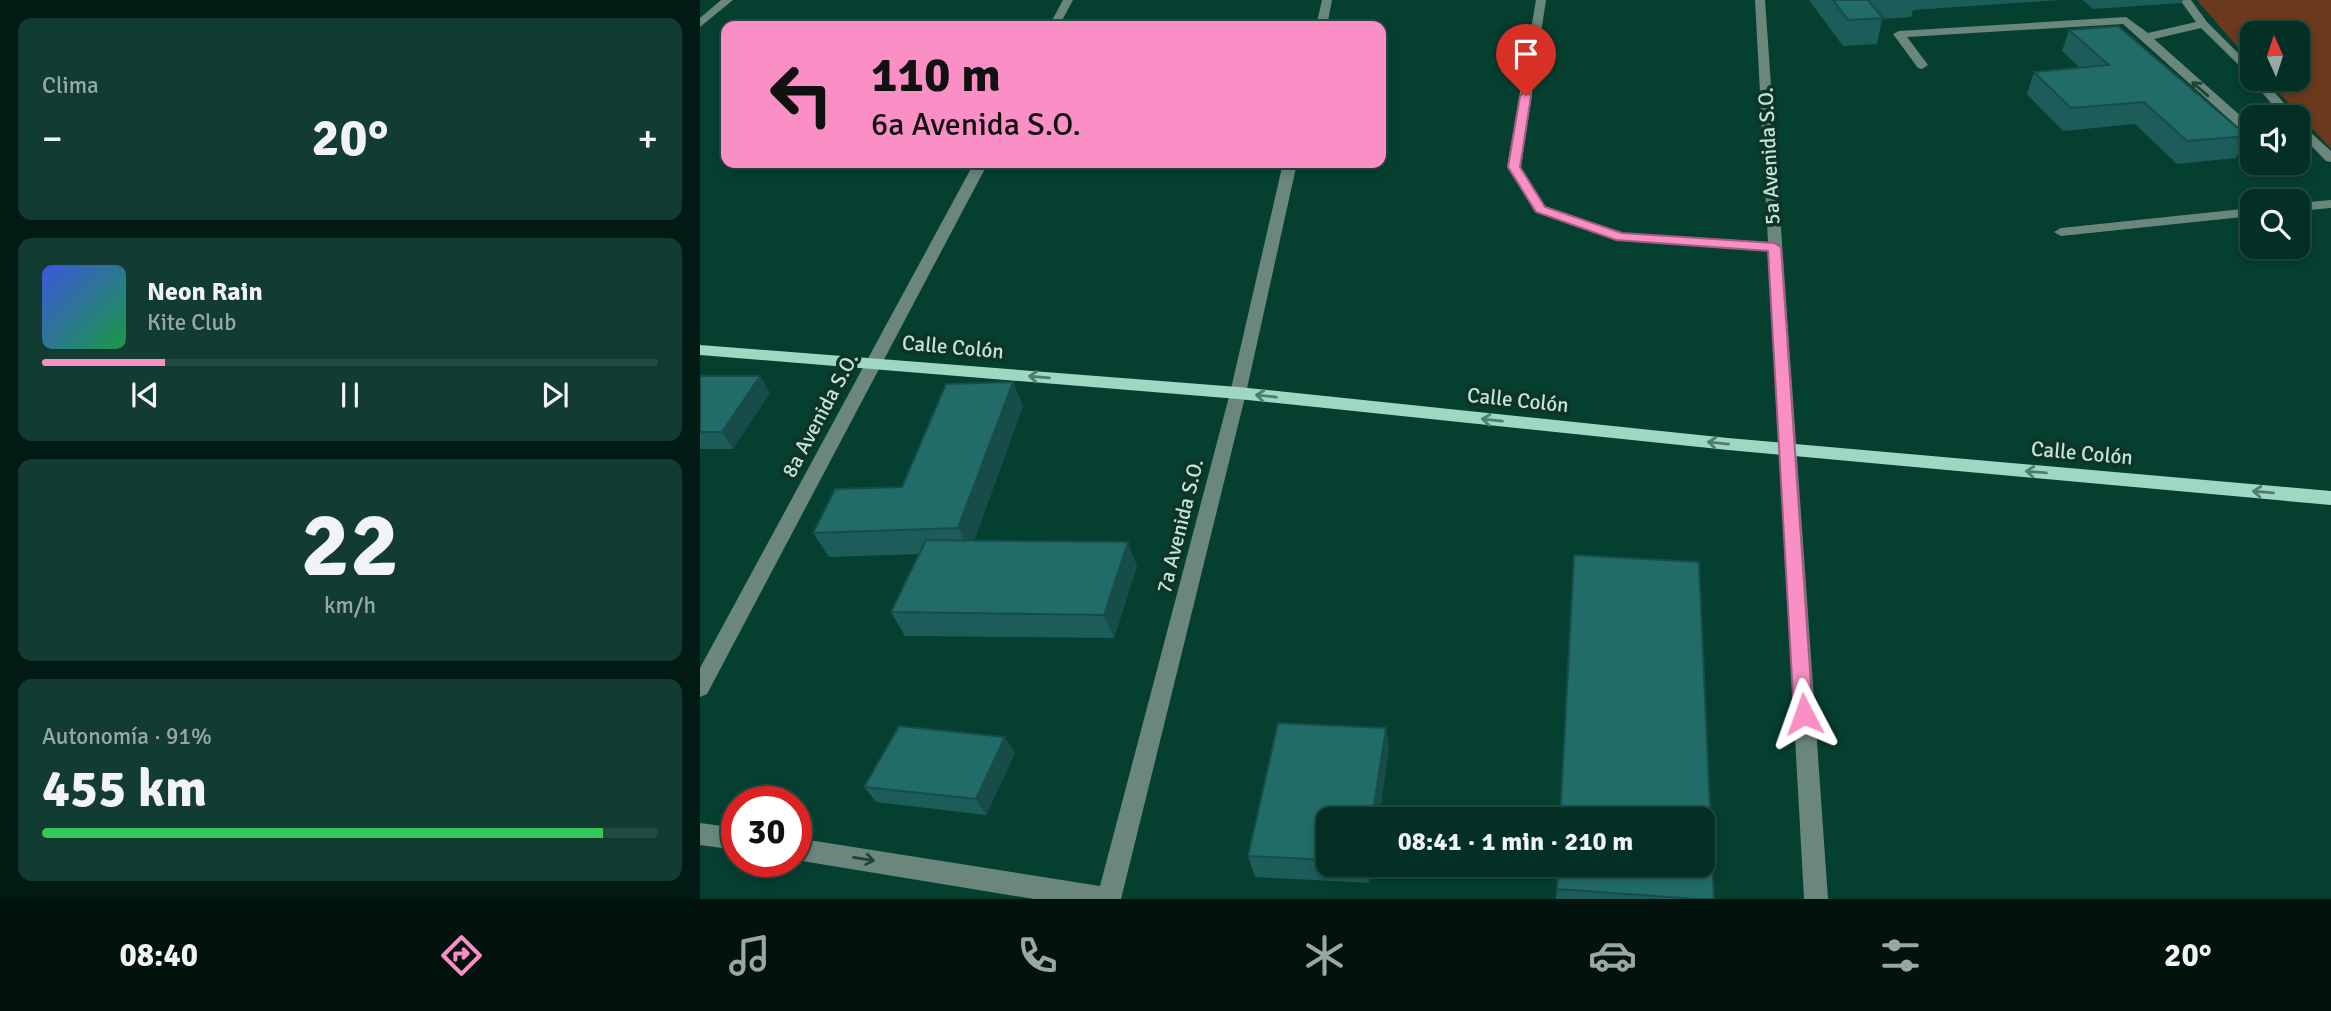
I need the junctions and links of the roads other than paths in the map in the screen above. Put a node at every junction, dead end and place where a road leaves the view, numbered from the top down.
1 (729, 0) edge
2 (1068, 0) edge
3 (1327, 0) edge
4 (1541, 0) edge
5 (1760, 0) edge
6 (2185, 0) edge
7 (1057, 21) edge
8 (1322, 21) edge
9 (700, 24) edge
10 (2203, 24) junction
11 (2146, 37) junction
12 (2240, 62) edge
13 (1922, 65) dead end
14 (2268, 91) edge
15 (2280, 105) edge
16 (2240, 122) edge
17 (2310, 142) edge
18 (2331, 158) edge
19 (978, 168) edge
20 (1289, 168) edge
21 (2331, 204) edge
22 (2310, 206) edge
23 (2240, 213) edge
24 (2061, 232) dead end
25 (1774, 247) junction
26 (700, 350) edge
27 (874, 364) junction
28 (1238, 393) junction
29 (1786, 450) junction
30 (2331, 498) edge
31 (700, 688) edge
32 (700, 834) edge
33 (721, 837) edge
34 (812, 852) edge
35 (1107, 899) edge
36 (1816, 899) edge

1 - 9 street
2 - 7 street
3 - 8 street
4 - 25 street
5 - 25 street, 5a Avenida S.O.
6 - 10 street
10 - 11 street
10 - 12 street
11 - 13 street
16 -> 11 street
14 - 15 street
17 - 18 street
19 - 27 street, 8a Avenida S.O.
20 - 28 street, 7a Avenida S.O.
21 - 22 street
23 - 24 street
25 - 29 street, 5a Avenida S.O.
26 - 27 main road, Calle Colón
28 -> 27 main road, Calle Colón
27 - 31 street, 8a Avenida S.O.
29 -> 28 main road, Calle Colón
28 - 35 street, 7a Avenida S.O.
30 -> 29 main road, Calle Colón
29 - 36 street, 5a Avenida S.O.
32 - 33 street
34 -> 35 street

